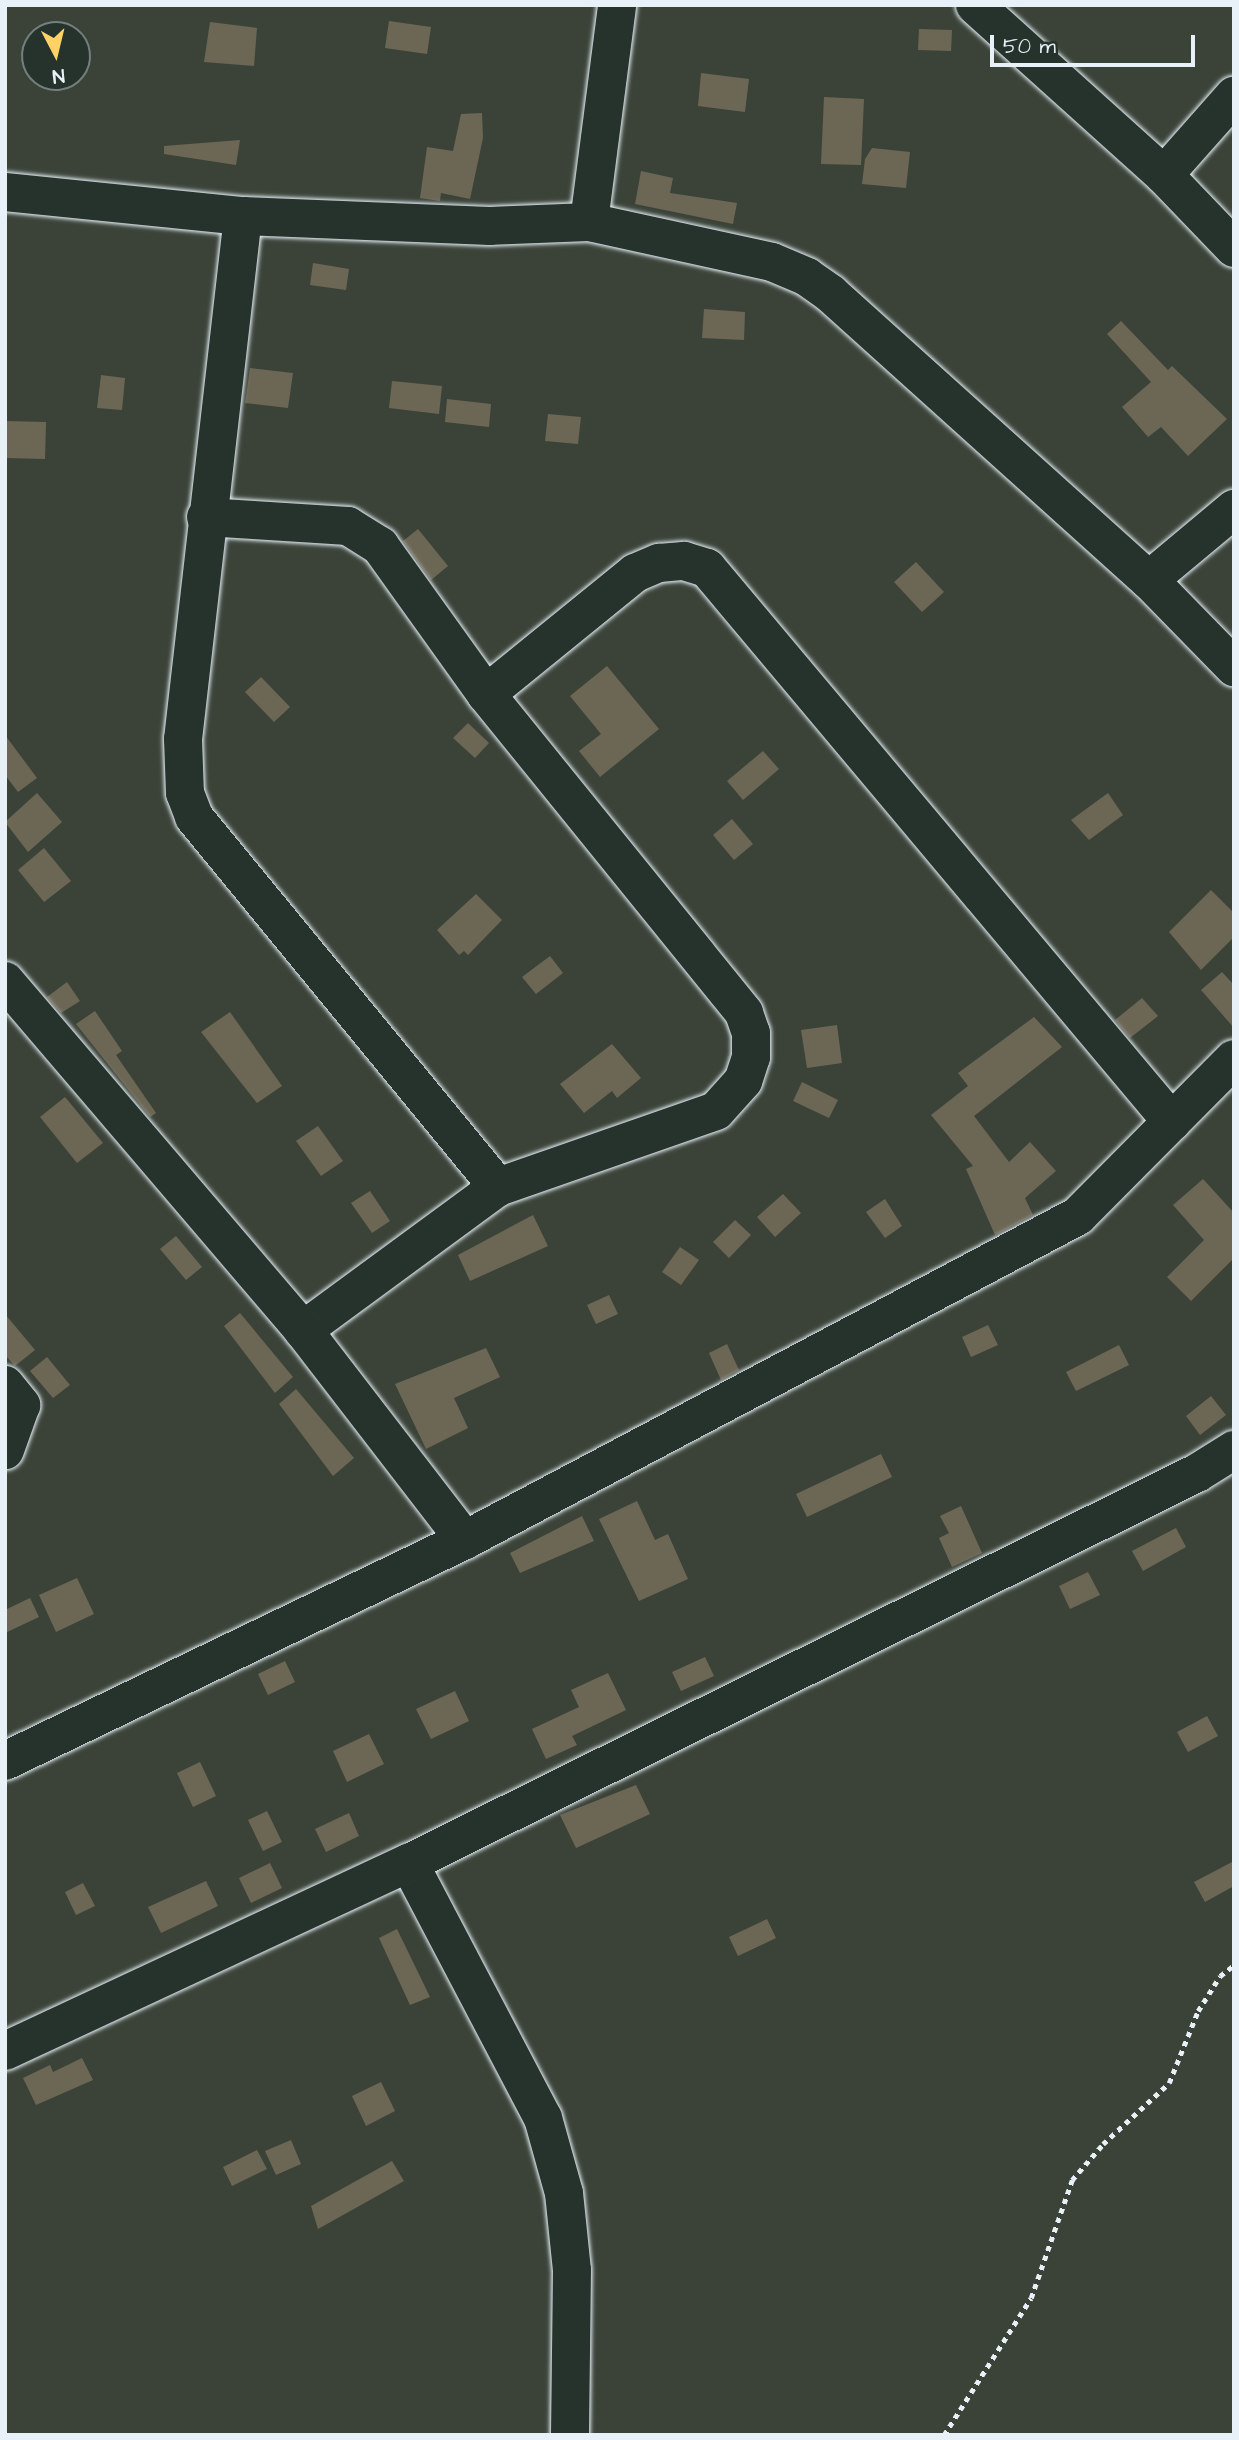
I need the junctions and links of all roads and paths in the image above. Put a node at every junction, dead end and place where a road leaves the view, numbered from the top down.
1 (617, 5) edge
2 (975, 5) edge
3 (1234, 96) edge
4 (1164, 175) junction
5 (5, 192) edge
6 (243, 216) junction
7 (589, 222) junction
8 (1234, 248) edge
9 (1234, 509) edge
10 (206, 517) junction
11 (1149, 580) junction
12 (1234, 667) edge
13 (486, 694) junction
14 (5, 981) edge
15 (1234, 1059) edge
16 (1172, 1122) junction
17 (498, 1187) junction
18 (303, 1331) junction
19 (5, 1385) edge
20 (5, 1450) edge
21 (1234, 1450) edge
22 (465, 1539) junction
23 (5, 1761) edge
24 (409, 1863) junction
25 (1234, 1965) edge
26 (5, 2051) edge
27 (570, 2435) edge
28 (944, 2435) edge

1 - 7 street
2 - 4 street
3 - 4 street
4 - 8 street
5 - 6 street
6 - 7 street
6 - 10 street
7 - 11 street
9 - 11 street
10 - 13 street
10 - 17 street
11 - 12 street
13 - 16 street
13 - 17 street
14 - 18 street
15 - 16 street
16 - 22 street
17 - 18 street
18 - 22 street
19 - 20 street
21 - 24 street
22 - 23 street
24 - 26 street
24 - 27 street
25 - 28 path

